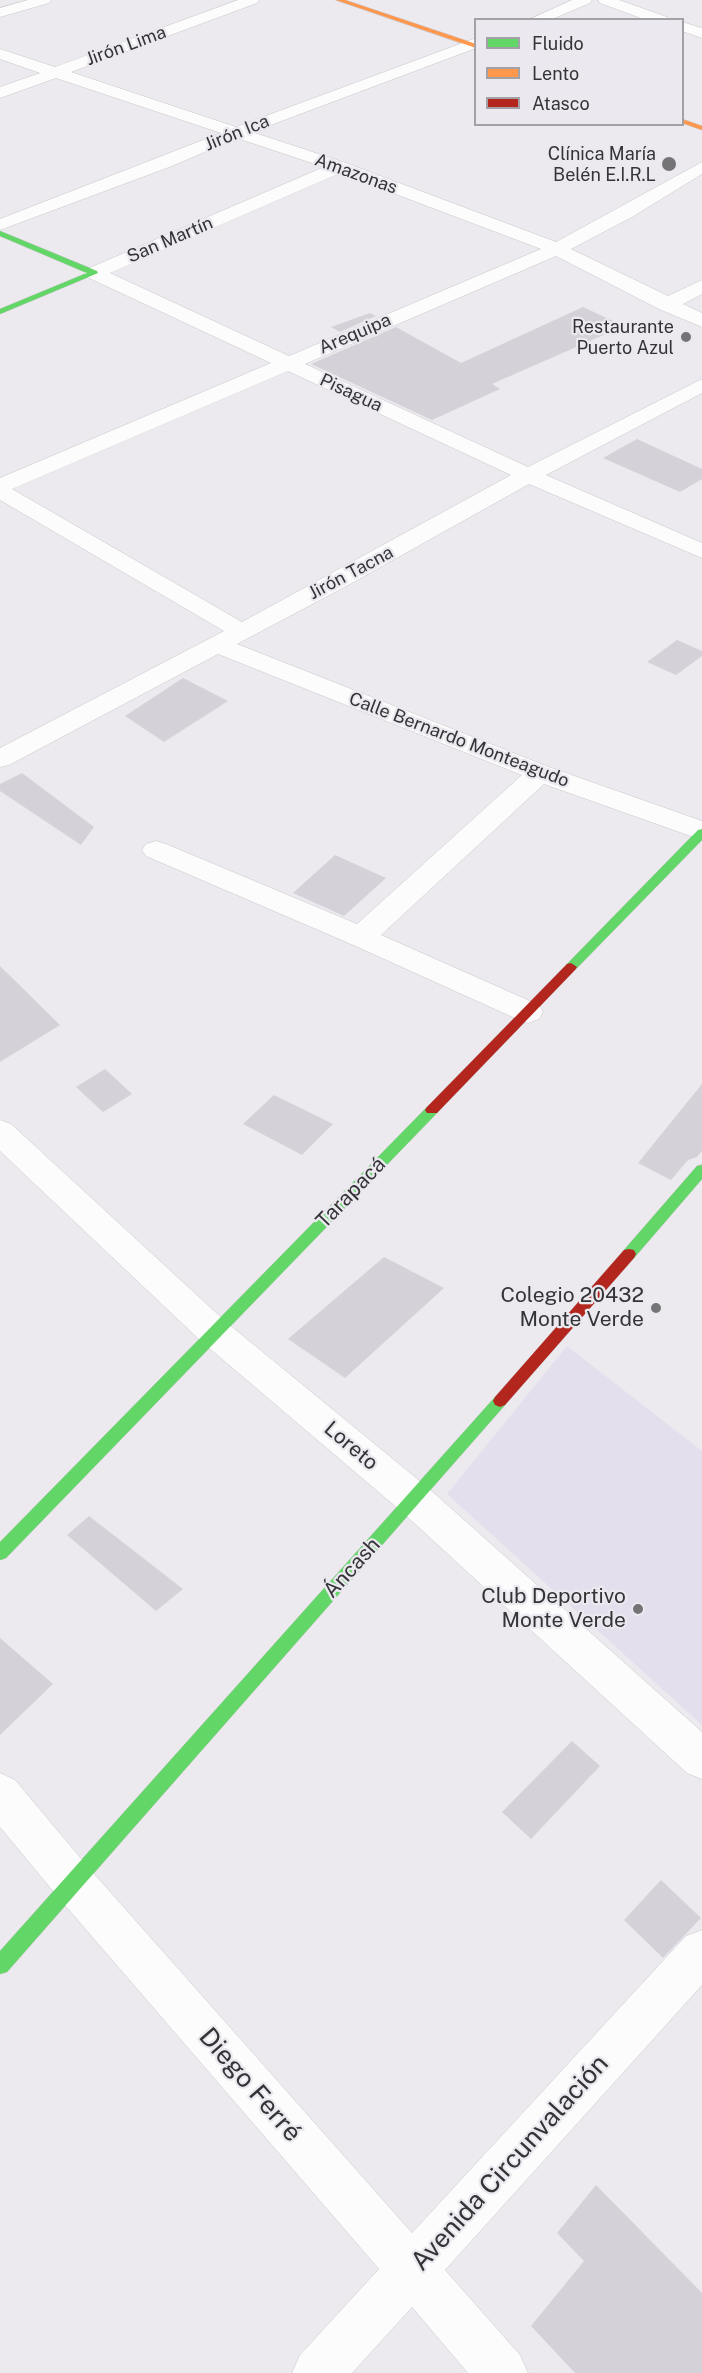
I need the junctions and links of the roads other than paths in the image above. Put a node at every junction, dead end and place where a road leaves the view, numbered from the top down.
1 (44, 0) edge
2 (252, 0) edge
3 (339, 0) edge
4 (357, 0) edge
5 (585, 0) edge
6 (605, 0) edge
7 (0, 13) edge
8 (540, 18) edge
9 (656, 18) edge
10 (684, 27) edge
11 (702, 33) edge
12 (474, 43) edge
13 (0, 54) edge
14 (57, 72) junction
15 (0, 93) edge
16 (684, 114) edge
17 (702, 120) edge
18 (684, 122) edge
19 (702, 128) edge
20 (237, 132) junction
21 (340, 167) junction
22 (702, 167) edge
23 (0, 225) edge
24 (0, 232) edge
25 (557, 249) junction
26 (94, 273) junction
27 (702, 286) edge
28 (666, 305) junction
29 (0, 312) edge
30 (702, 321) edge
31 (286, 363) junction
32 (702, 385) edge
33 (528, 475) junction
34 (0, 486) edge
35 (0, 491) edge
36 (702, 551) edge
37 (241, 631) junction
38 (217, 645) junction
39 (0, 759) edge
40 (540, 773) junction
41 (702, 832) edge
42 (156, 850) dead end
43 (361, 937) junction
44 (528, 1012) junction
45 (0, 1132) edge
46 (702, 1170) edge
47 (214, 1332) junction
48 (414, 1499) junction
49 (0, 1553) edge
50 (702, 1759) edge
51 (0, 1794) edge
52 (73, 1882) junction
53 (702, 1952) edge
54 (0, 1965) edge
55 (412, 2271) junction
56 (318, 2373) edge
57 (502, 2373) edge

1 - 7 street
2 - 14 street, Jirón Lima
3 - 12 street
4 - 12 street
5 - 8 street
6 - 9 street
10 - 11 street
12 - 20 street, Jirón Ica
13 - 14 street, Amazonas
14 - 15 street, Jirón Lima
14 - 20 street, Amazonas
16 - 17 street
18 - 19 street
20 - 21 street, Amazonas
20 - 23 street, Jirón Ica
21 - 25 street, Amazonas
21 - 26 street, San Martín
22 - 25 street, Arequipa
24 - 26 street, Pisagua
25 - 28 street, Amazonas
25 - 31 street, Arequipa
26 - 29 street, San Martín
26 - 31 street, Pisagua
27 - 28 street
28 - 30 street, Amazonas
31 - 33 street, Pisagua
31 - 34 street, Arequipa
32 - 33 street, Jirón Tacna
33 - 36 street, Pisagua
33 - 37 street, Jirón Tacna
35 - 37 street
37 - 38 street, Jirón Tacna
38 - 39 street, Jirón Tacna
38 - 40 street, Calle Bernardo Monteagudo
40 - 41 street, Calle Bernardo Monteagudo
40 - 43 street
41 - 44 street, Tarapacá
42 - 43 street
43 - 44 street
44 - 47 street, Tarapacá
45 - 47 street, Loreto
46 - 48 street, Áncash
47 - 48 street, Loreto
47 - 49 street, Tarapacá
48 - 50 street, Loreto
48 - 52 street, Áncash
51 - 52 street, Diego Ferré
52 - 54 street, Áncash
52 - 55 street, Diego Ferré
53 - 55 street, Avenida Circunvalación
55 - 56 street, Avenida Circunvalación
55 - 57 street, Diego Ferré

